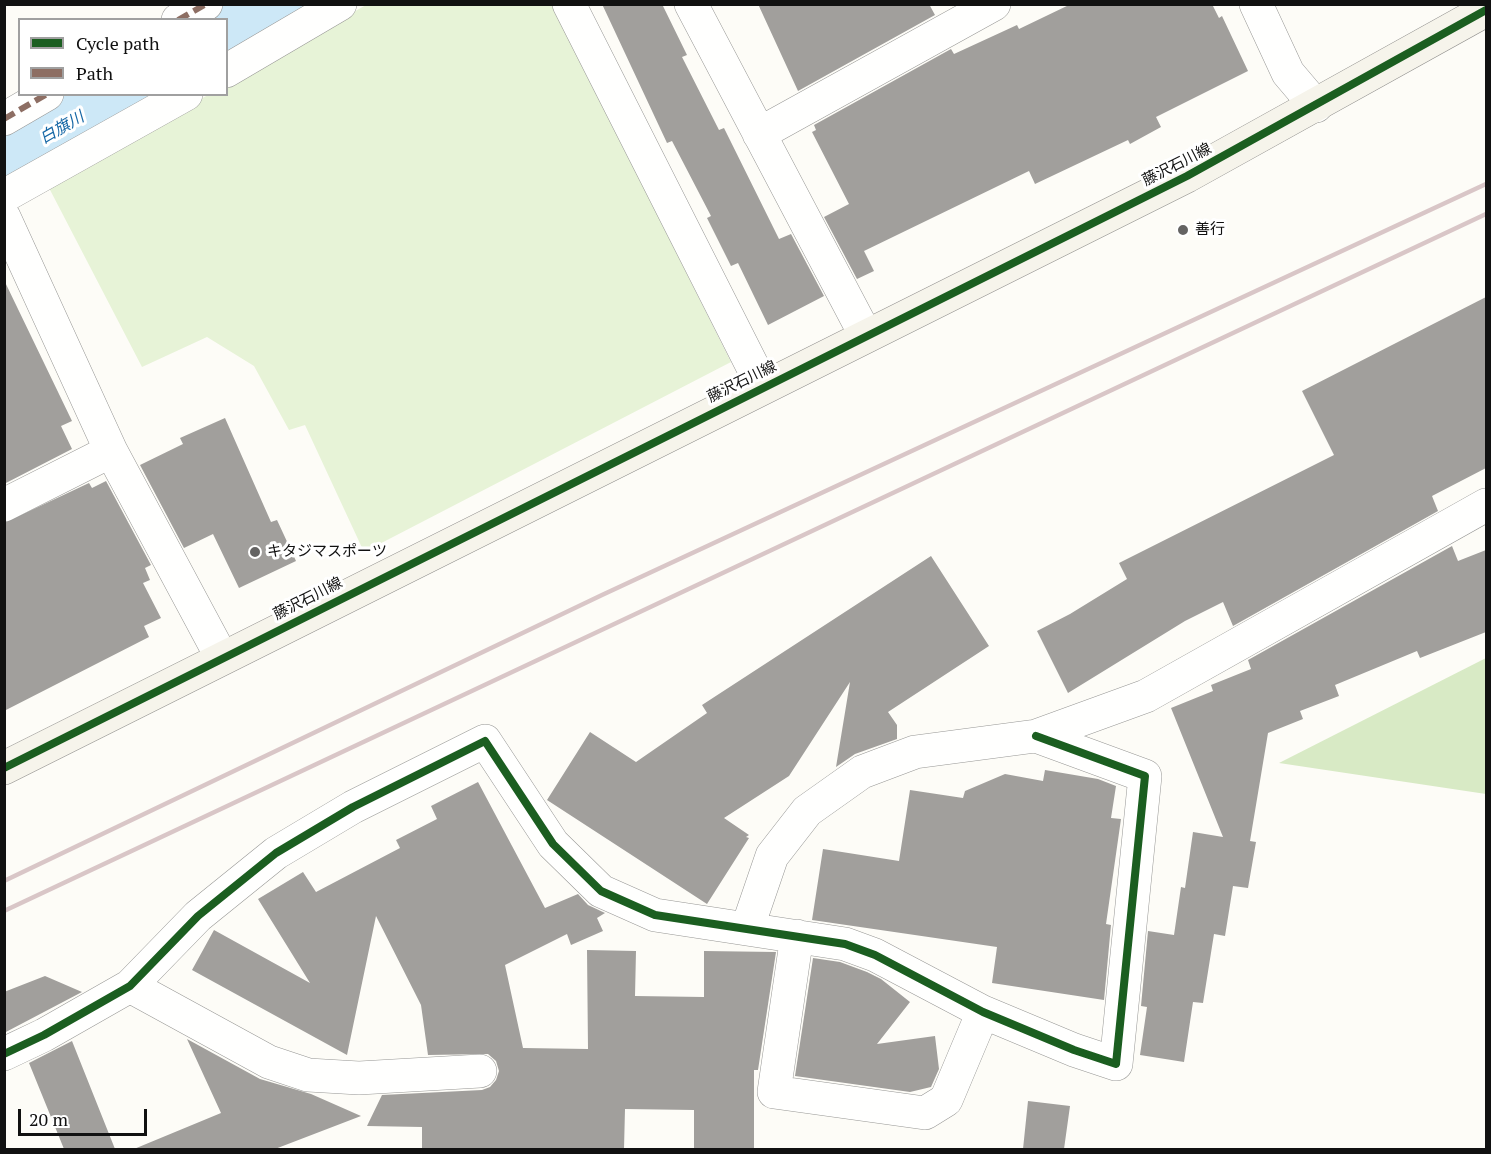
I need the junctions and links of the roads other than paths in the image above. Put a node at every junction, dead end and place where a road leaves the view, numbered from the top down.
1 (206, 4) edge
2 (340, 4) edge
3 (569, 4) edge
4 (691, 4) edge
5 (1256, 4) edge
6 (979, 8) edge
7 (1486, 10) edge
8 (182, 18) edge
9 (228, 70) edge
10 (44, 96) edge
11 (182, 96) edge
12 (1316, 106) junction
13 (4, 119) edge
14 (759, 134) junction
15 (4, 196) edge
16 (4, 217) edge
17 (866, 336) junction
18 (763, 387) junction
19 (111, 451) junction
20 (4, 505) edge
21 (1486, 505) edge
22 (222, 658) junction
23 (1036, 736) junction
24 (4, 768) edge
25 (747, 928) junction
26 (797, 936) junction
27 (130, 986) junction
28 (983, 1012) junction
29 (4, 1054) edge
30 (480, 1071) dead end

1 - 8 street
2 - 9 street
3 - 18 street
4 - 14 street
5 - 12 street
6 - 14 street
7 - 12 street, 藤沢石川線
10 - 13 street
11 - 15 street
12 - 17 street, 藤沢石川線
14 - 17 street
16 - 19 street
17 - 18 street, 藤沢石川線
18 - 22 street, 藤沢石川線
19 - 20 street
19 - 22 street
21 - 23 street
22 - 24 street, 藤沢石川線
23 - 25 street
23 - 28 street
25 - 26 street
25 - 27 street
26 - 28 street
26 - 28 street
27 - 29 street
27 - 30 street

